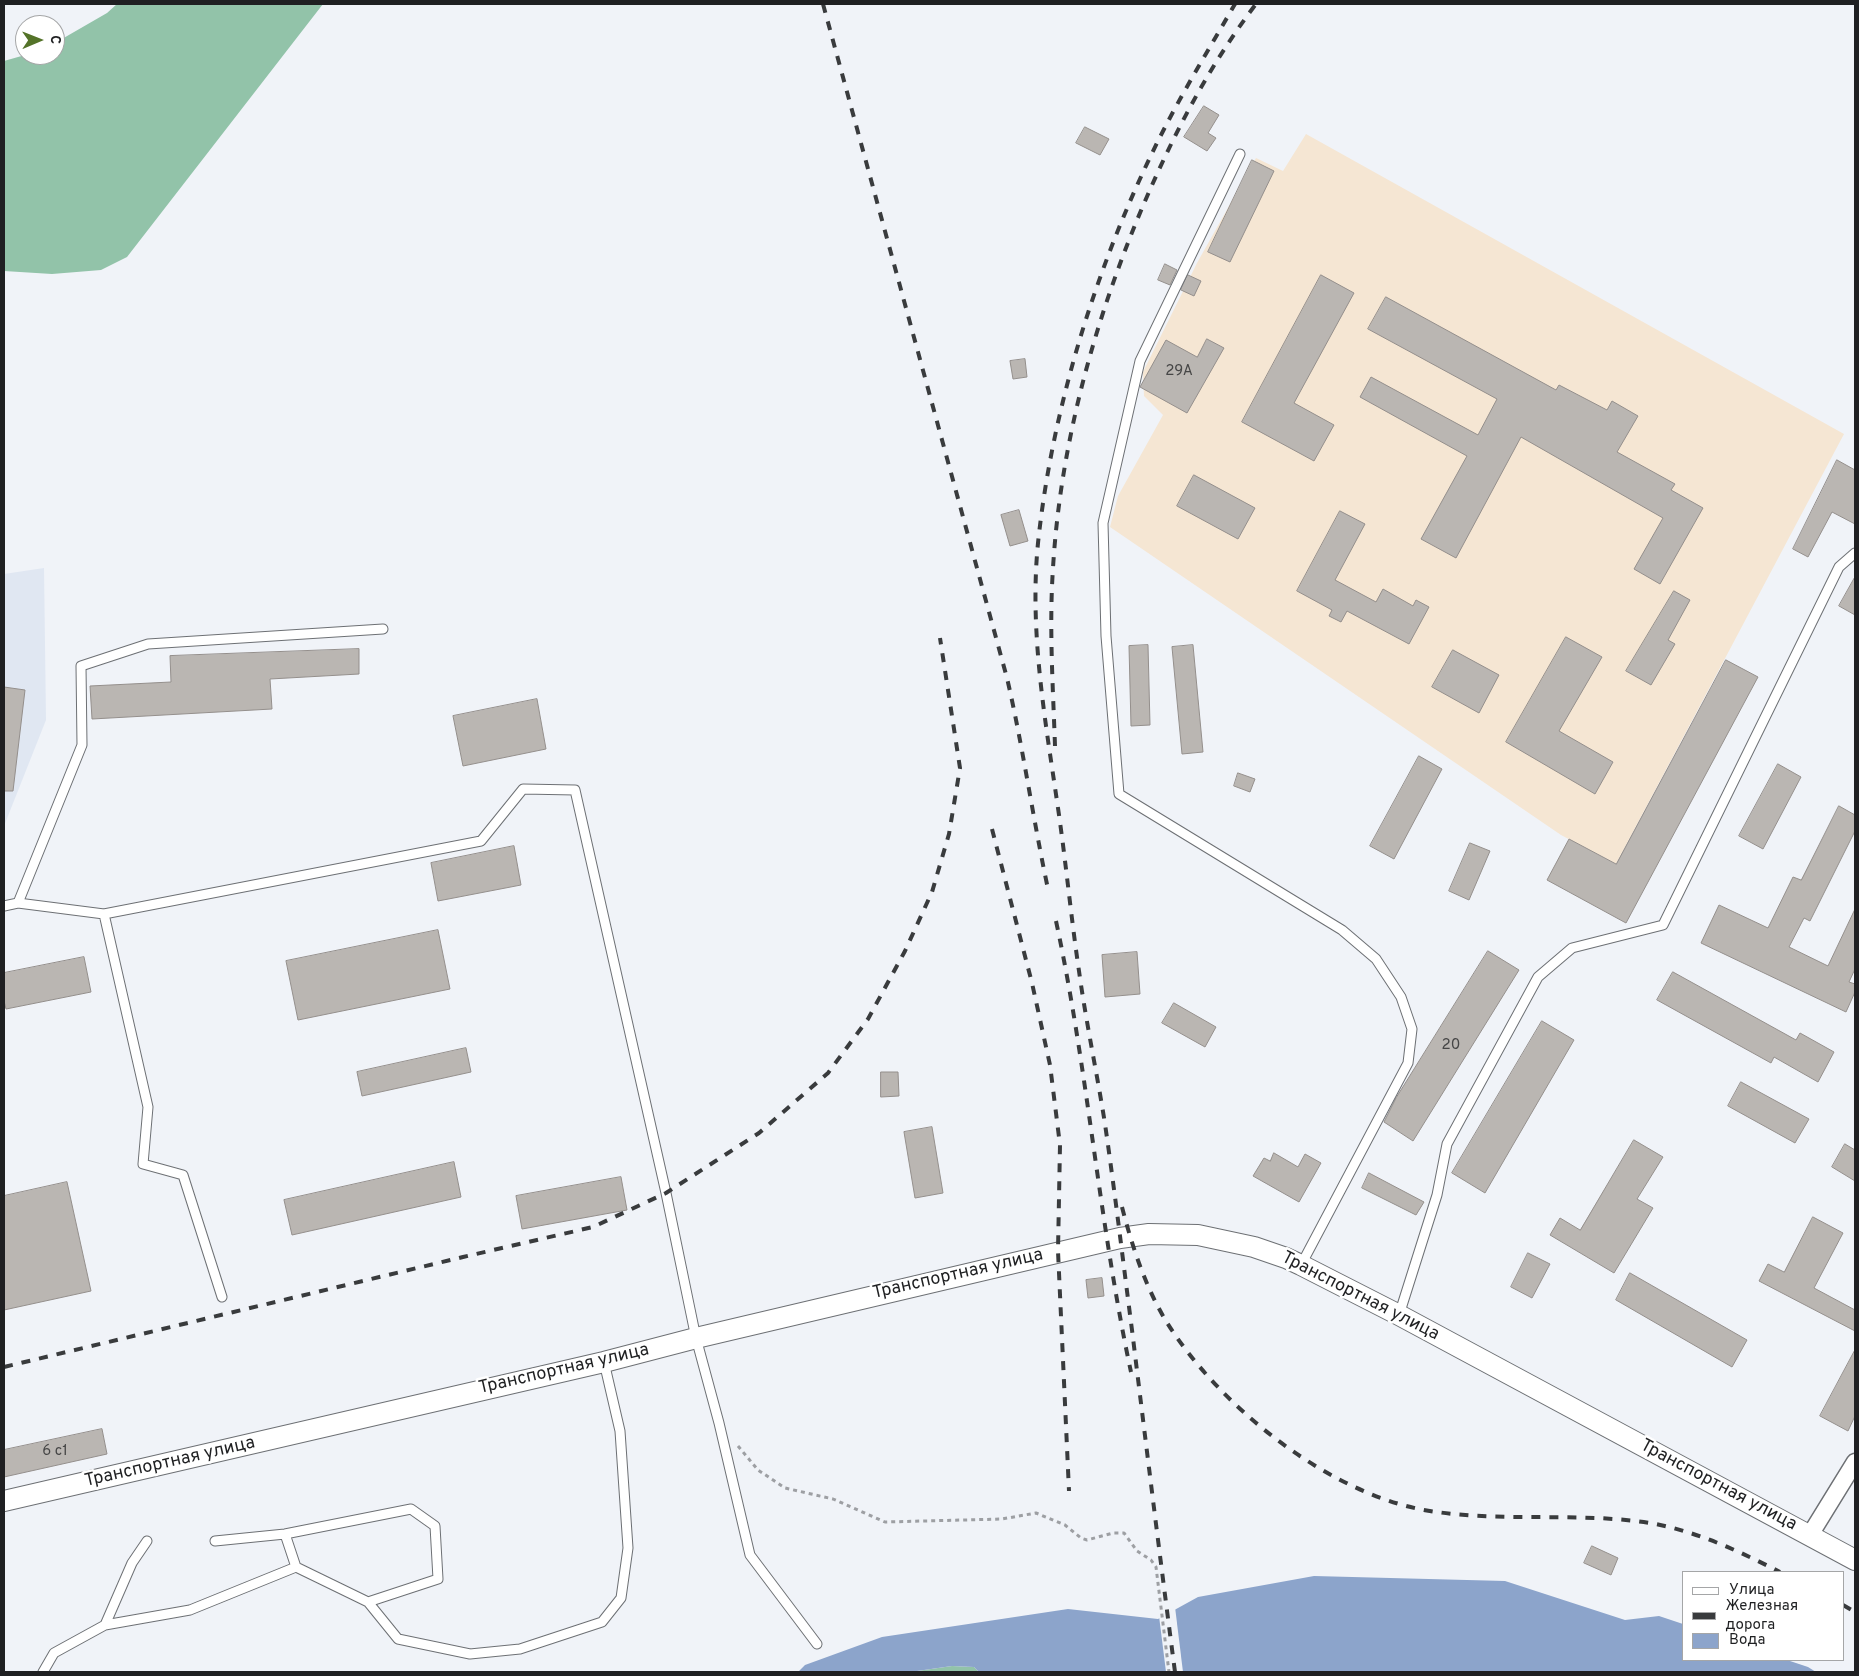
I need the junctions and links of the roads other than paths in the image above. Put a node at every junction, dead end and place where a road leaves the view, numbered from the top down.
1 (1240, 154) dead end
2 (1855, 553) edge
3 (383, 629) dead end
4 (18, 903) junction
5 (4, 906) edge
6 (104, 914) junction
7 (1301, 1265) junction
8 (222, 1297) dead end
9 (1399, 1316) junction
10 (696, 1338) junction
11 (604, 1362) junction
12 (1855, 1462) edge
13 (4, 1501) edge
14 (285, 1534) junction
15 (1810, 1535) junction
16 (147, 1541) dead end
17 (215, 1541) dead end
18 (1855, 1560) edge
19 (296, 1567) junction
20 (368, 1602) junction
21 (105, 1625) junction
22 (817, 1644) dead end
23 (43, 1672) edge

1 - 7 lane
2 - 9 lane
3 - 4 lane
4 - 5 lane
4 - 6 lane
6 - 8 lane
6 - 10 lane
7 - 9 street, Транспортная улица
7 - 10 street, Транспортная улица
9 - 15 street, Транспортная улица
10 - 11 street, Транспортная улица
10 - 22 lane
11 - 13 street, Транспортная улица
11 - 20 lane
12 - 15 street
14 - 17 lane
14 - 19 lane
14 - 20 lane
15 - 18 street, Транспортная улица
16 - 21 lane
19 - 20 lane
19 - 21 lane
21 - 23 lane

